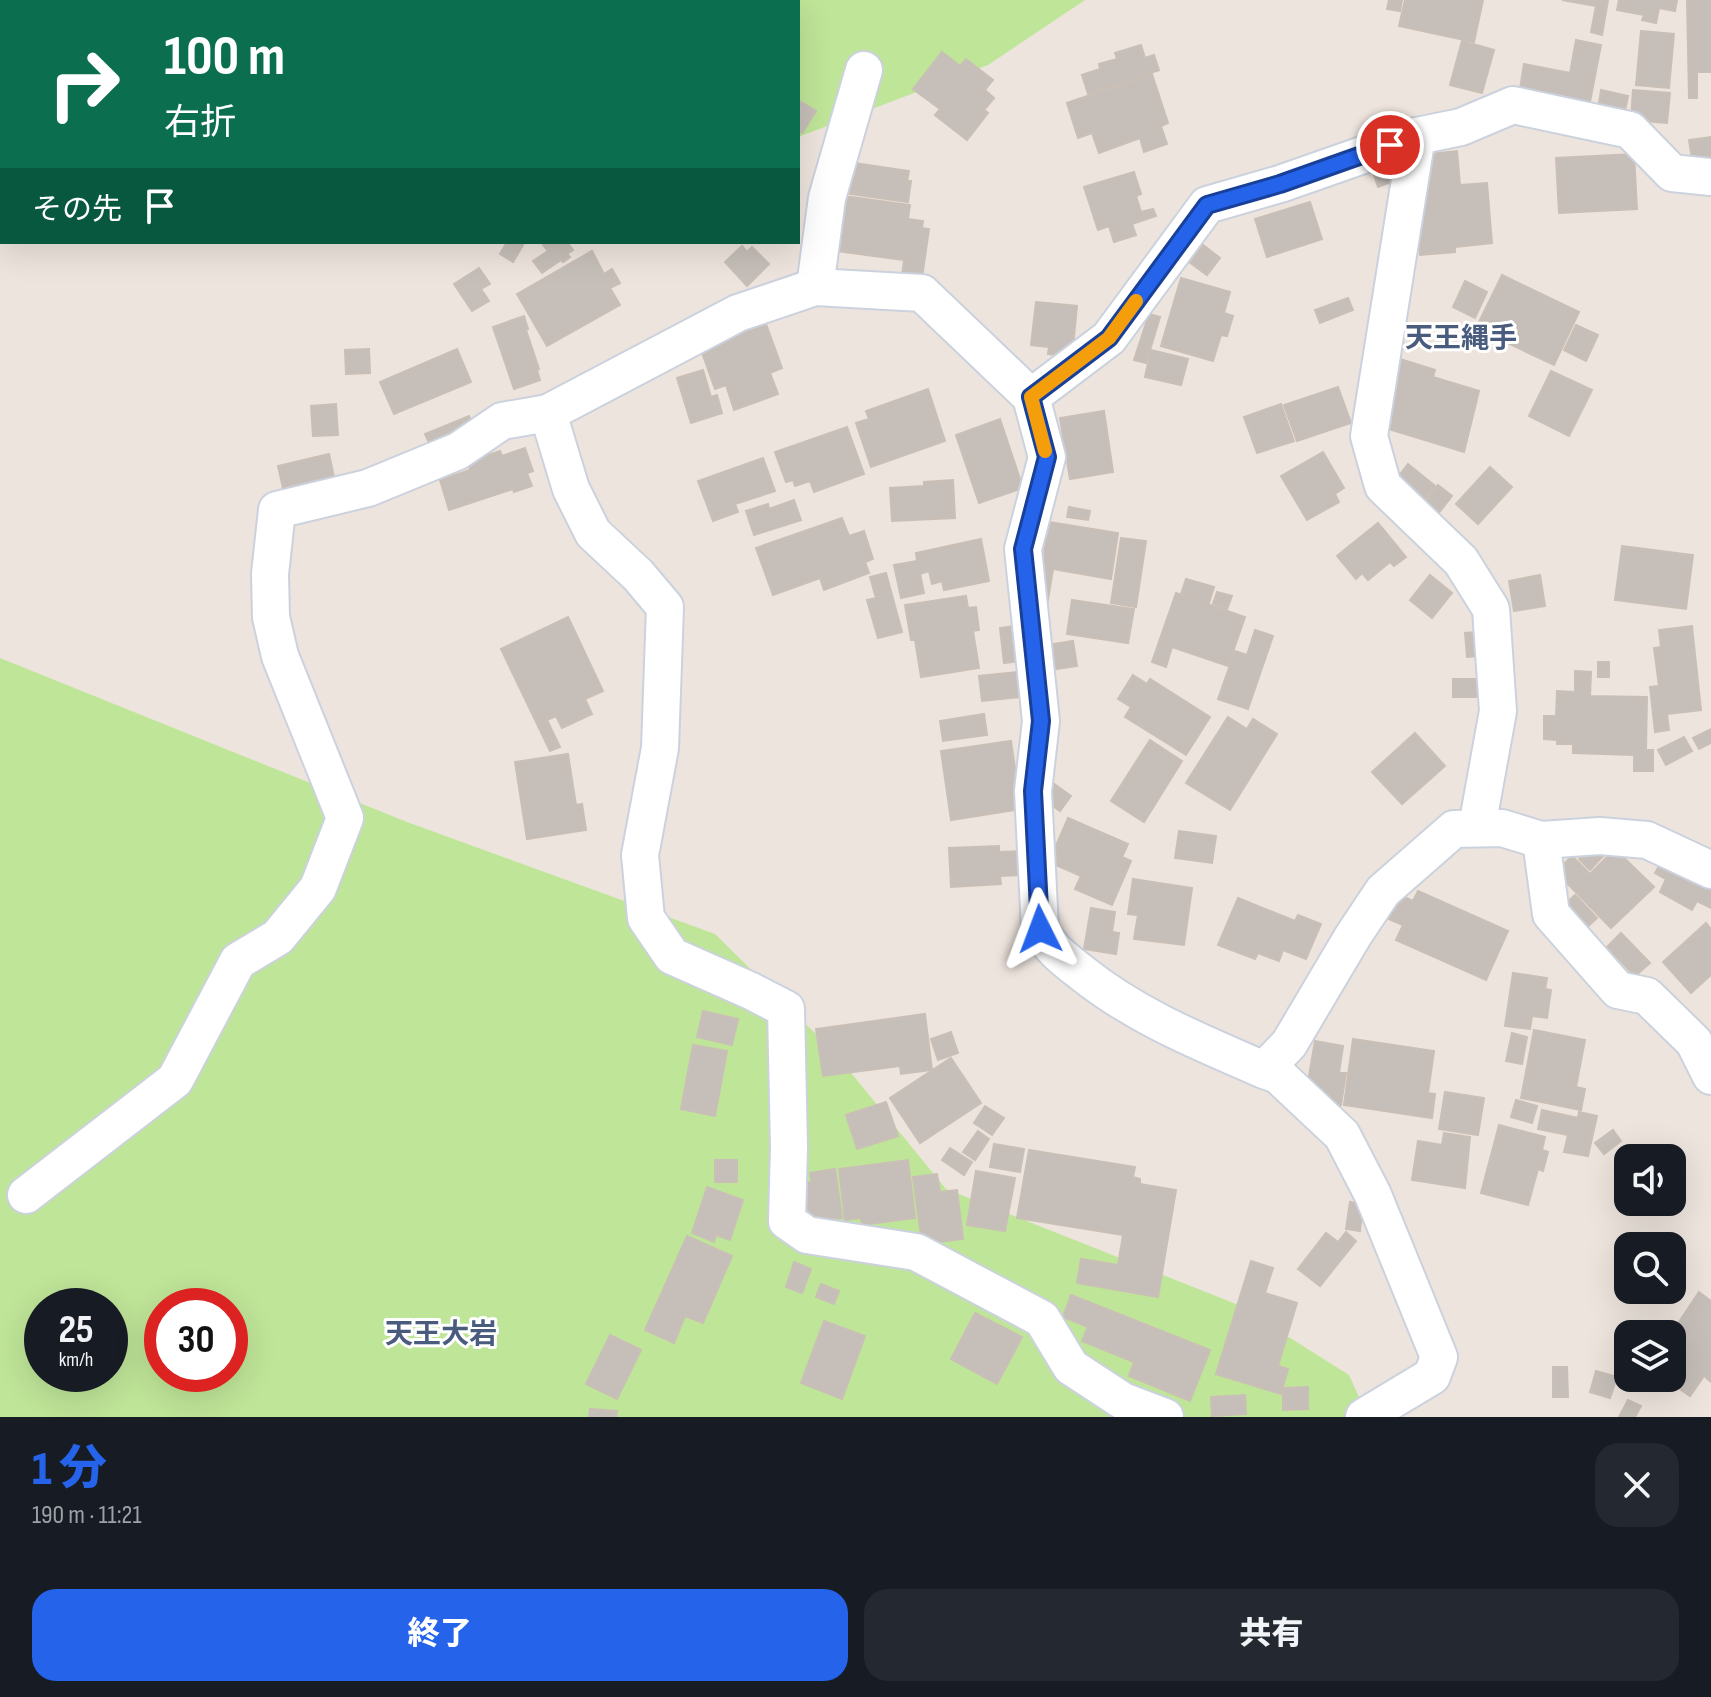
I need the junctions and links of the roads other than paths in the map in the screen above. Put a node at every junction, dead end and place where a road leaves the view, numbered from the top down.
1 (864, 70) dead end
2 (1417, 136) junction
3 (1711, 177) edge
4 (815, 287) junction
5 (1031, 397) junction
6 (548, 413) junction
7 (1477, 827) junction
8 (1541, 840) junction
9 (1711, 870) edge
10 (1264, 1070) junction
11 (1711, 1076) edge
12 (26, 1195) dead end
13 (1165, 1417) edge
14 (1364, 1417) edge

1 - 4 street
2 - 3 street
2 - 5 street
2 - 7 street
4 - 5 street
4 - 6 street
5 - 10 street
6 - 12 street
6 - 13 street
7 - 8 street
7 - 10 street
8 - 9 street
8 - 11 street
10 - 14 street

